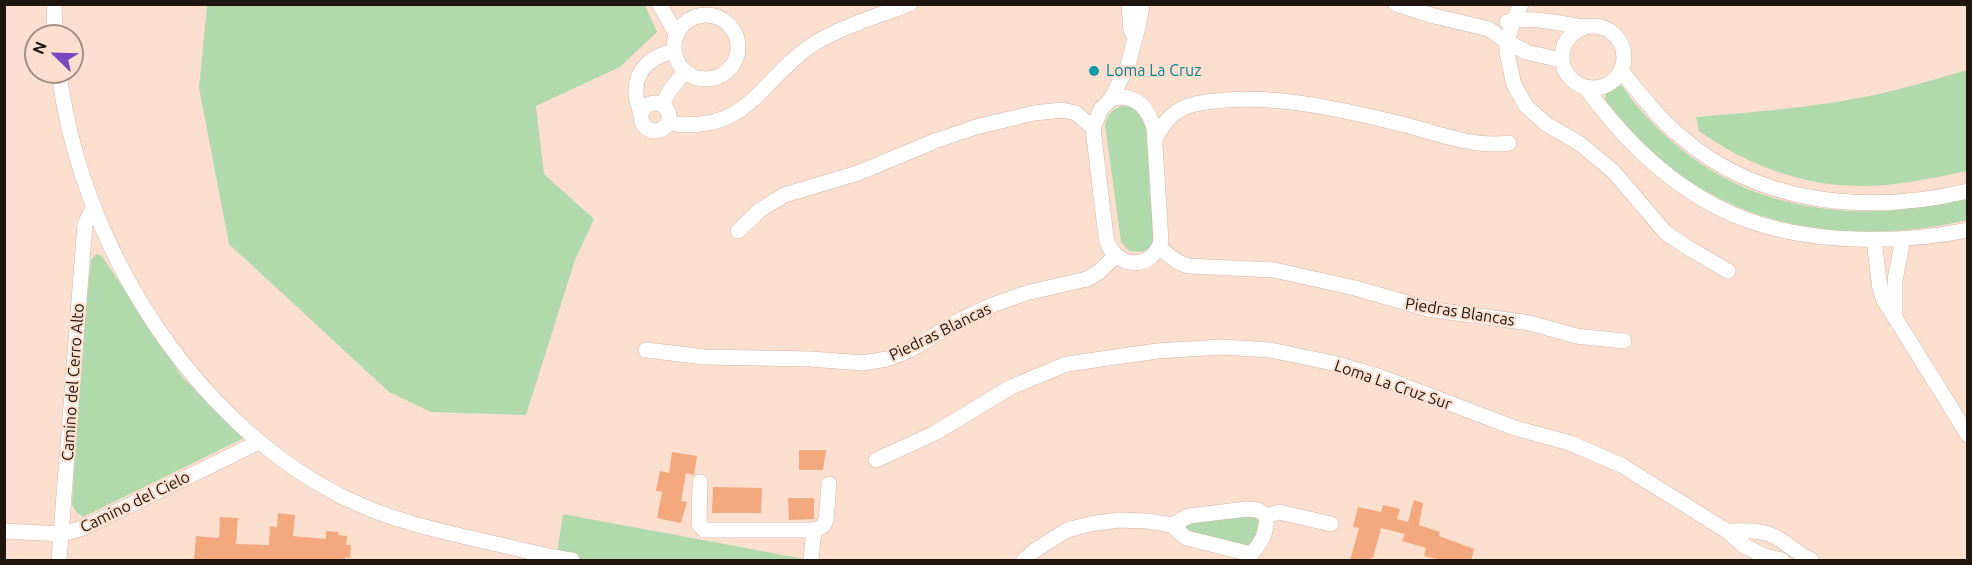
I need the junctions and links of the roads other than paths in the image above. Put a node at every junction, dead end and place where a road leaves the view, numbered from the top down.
1 (54, 4) edge
2 (659, 4) edge
3 (910, 4) edge
4 (1129, 4) edge
5 (1142, 4) edge
6 (1396, 4) edge
7 (1521, 4) edge
8 (705, 10) edge
9 (1514, 19) junction
10 (55, 24) edge
11 (1584, 27) junction
12 (1490, 29) junction
13 (677, 35) junction
14 (1506, 42) junction
15 (1133, 43) junction
16 (674, 52) junction
17 (1561, 60) junction
18 (1128, 64) junction
19 (1621, 71) junction
20 (685, 72) junction
21 (62, 84) edge
22 (1586, 88) junction
23 (1109, 101) junction
24 (1139, 103) junction
25 (662, 105) junction
26 (1182, 107) junction
27 (1062, 110) junction
28 (641, 114) junction
29 (668, 123) junction
30 (1093, 128) junction
31 (1155, 138) junction
32 (1509, 143) dead end
33 (1968, 191) edge
34 (94, 206) junction
35 (1968, 230) edge
36 (738, 231) dead end
37 (1903, 239) junction
38 (1874, 240) junction
39 (1159, 248) junction
40 (1115, 256) junction
41 (1728, 271) dead end
42 (1895, 315) junction
43 (1624, 341) dead end
44 (646, 350) dead end
45 (1968, 435) edge
46 (259, 442) junction
47 (876, 460) dead end
48 (700, 482) dead end
49 (829, 484) dead end
50 (1267, 516) junction
51 (1331, 524) dead end
52 (1172, 525) junction
53 (814, 530) junction
54 (4, 531) edge
55 (1727, 531) junction
56 (62, 534) junction
57 (1253, 557) edge
58 (59, 561) edge
59 (572, 561) edge
60 (811, 561) edge
61 (1024, 561) edge
62 (1782, 561) edge
63 (1811, 561) edge

1 - 10 street
2 - 13 street
3 - 29 street
4 - 15 street
5 - 15 street
6 - 12 street
7 - 9 street
8 - 13 street
8 - 20 street
9 - 11 street
9 - 12 street
9 - 14 street
11 - 17 street
11 - 19 street
12 - 14 street
13 - 16 street
14 - 17 street
14 - 41 street
15 - 18 street
16 - 20 street
16 - 28 street
17 - 22 street
18 - 23 street
18 - 24 street
19 - 22 street
19 - 33 street
20 - 25 street
21 - 34 street
22 - 38 street
23 - 24 street
23 - 27 street
23 - 30 street
24 - 26 street
24 - 31 street
25 - 28 street
25 - 29 street
26 - 31 street
26 - 32 street
27 - 30 street
27 - 36 street
28 - 29 street
30 - 40 street
31 - 39 street
34 - 46 street
34 - 56 street, Camino del Cerro Alto
35 - 37 street
37 - 38 street
37 - 42 street
38 - 42 street
39 - 40 street
39 - 43 street, Piedras Blancas
40 - 44 street, Piedras Blancas
42 - 45 street
46 - 56 street, Camino del Cielo
46 - 59 street
47 - 55 street, Loma La Cruz Sur
48 - 53 street
49 - 53 street
50 - 51 street
50 - 52 street
50 - 57 street
52 - 57 street
52 - 61 street
53 - 60 street
54 - 56 street, Camino del Cielo
55 - 62 street, Loma La Cruz Sur
55 - 63 street, Loma La Cruz Sur
56 - 58 street, Camino del Cerro Alto

